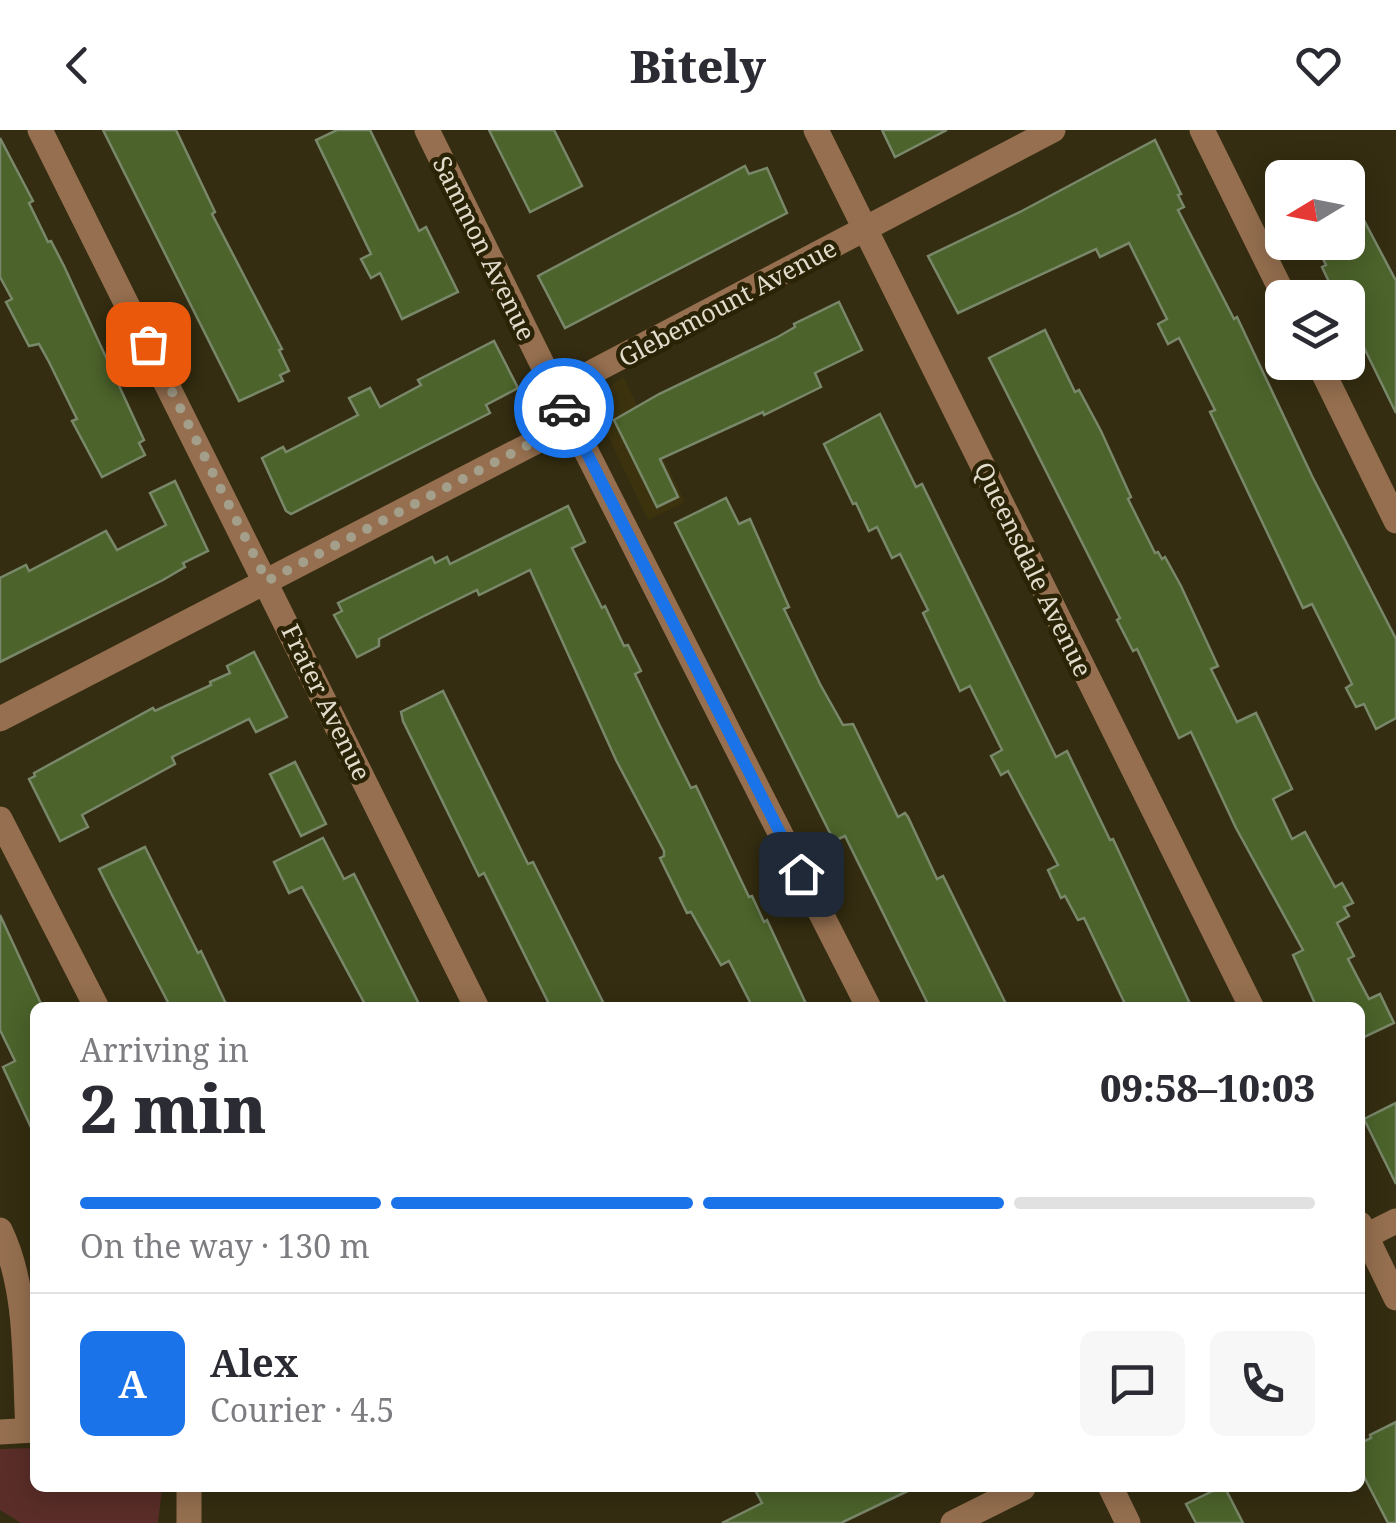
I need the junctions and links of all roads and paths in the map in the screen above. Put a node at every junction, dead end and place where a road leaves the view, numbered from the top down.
1 (40, 130) edge
2 (427, 130) edge
3 (816, 130) edge
4 (1053, 130) edge
5 (1202, 130) edge
6 (864, 229) junction
7 (1276, 280) edge
8 (1327, 380) edge
9 (564, 407) junction
10 (1396, 521) edge
11 (267, 581) junction
12 (0, 719) edge
13 (0, 819) edge
14 (93, 1002) edge
15 (475, 1002) edge
16 (866, 1002) edge
17 (1249, 1002) edge
18 (1396, 1222) edge
19 (0, 1230) edge
20 (1365, 1232) edge
21 (1365, 1239) edge
22 (1396, 1298) edge
23 (30, 1409) edge
24 (30, 1430) edge
25 (0, 1432) edge
26 (189, 1492) edge
27 (1015, 1492) edge
28 (1113, 1492) edge
29 (189, 1523) edge
30 (953, 1523) edge
31 (1128, 1523) edge

1 - 11 street, Frater Avenue
2 - 9 street, Sammon Avenue
3 - 6 street, Queensdale Avenue
4 - 6 street, Glebemount Avenue
5 - 7 street
6 - 9 street, Glebemount Avenue
6 - 17 street, Queensdale Avenue
8 - 10 street
9 - 11 street, Glebemount Avenue
9 - 16 street, Sammon Avenue
11 - 12 street, Glebemount Avenue
11 - 15 street, Frater Avenue
13 - 14 street
18 - 20 street
19 - 23 street
21 - 22 street
24 - 25 street
26 - 29 street
27 - 30 street
28 - 31 street

